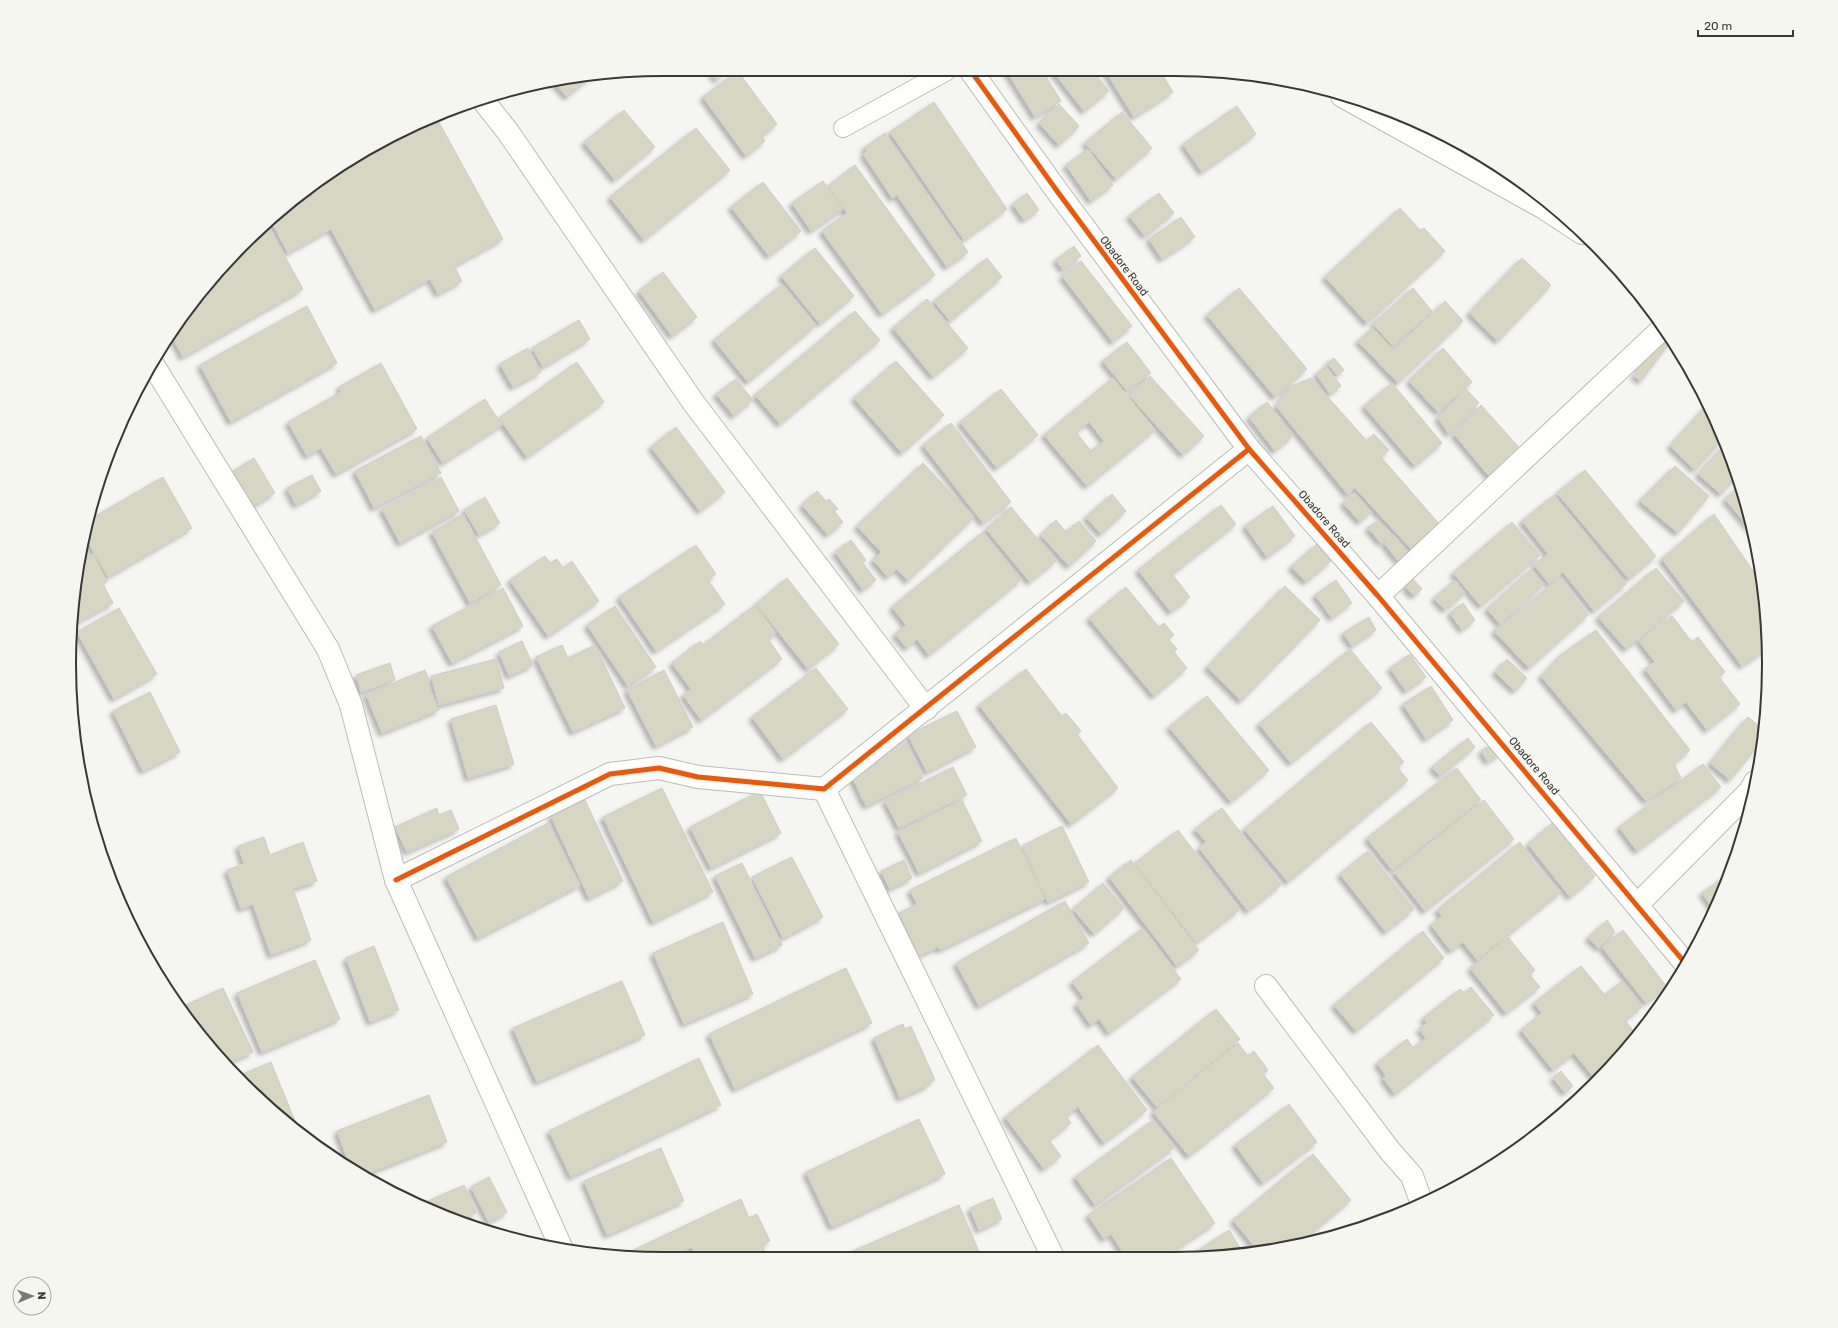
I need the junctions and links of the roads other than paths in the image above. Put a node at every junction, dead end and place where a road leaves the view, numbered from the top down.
1 (938, 76) edge
2 (975, 76) edge
3 (486, 104) edge
4 (1360, 106) edge
5 (843, 128) dead end
6 (1546, 210) edge
7 (1659, 332) edge
8 (156, 369) edge
9 (1249, 449) junction
10 (1378, 596) junction
11 (926, 709) junction
12 (824, 789) junction
13 (1747, 794) edge
14 (396, 880) junction
15 (1638, 904) junction
16 (1682, 959) edge
17 (1266, 986) dead end
18 (1420, 1198) edge
19 (559, 1243) edge
20 (1051, 1252) edge

1 - 5 lane
2 - 9 street, Obadore Road
3 - 11 street
4 - 6 street
7 - 10 street
8 - 14 street
9 - 10 street, Obadore Road
9 - 11 street
10 - 15 street, Obadore Road
11 - 12 street
12 - 14 street
12 - 20 street
13 - 15 street
14 - 19 street
15 - 16 street, Obadore Road
17 - 18 street

